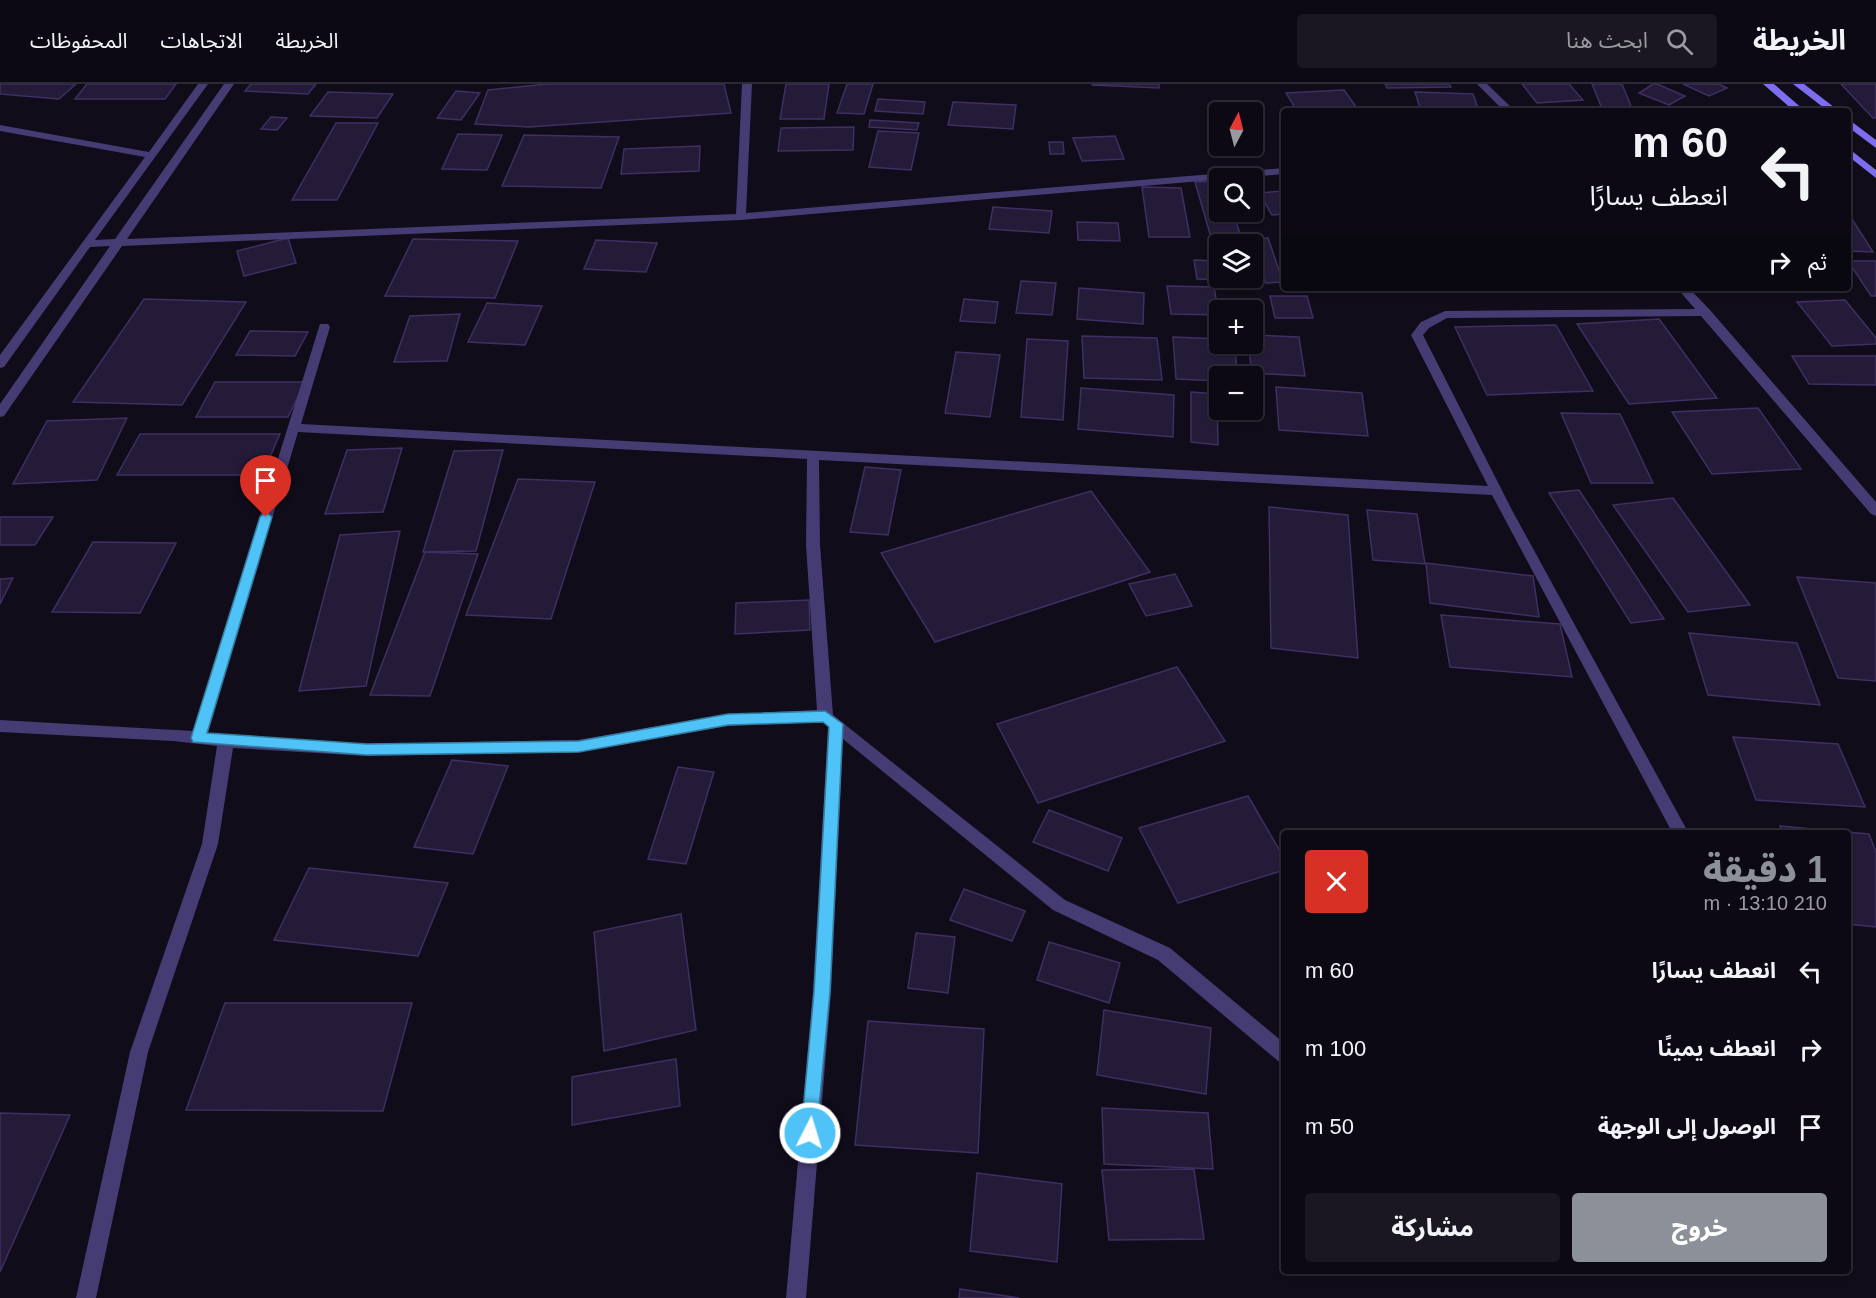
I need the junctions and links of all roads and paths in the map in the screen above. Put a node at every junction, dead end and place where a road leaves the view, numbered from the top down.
1 (202, 84) edge
2 (229, 84) edge
3 (747, 84) edge
4 (1482, 84) edge
5 (1768, 84) edge
6 (1798, 84) edge
7 (1507, 108) edge
8 (1796, 108) edge
9 (1830, 108) edge
10 (1851, 125) edge
11 (0, 128) edge
12 (1876, 145) edge
13 (1851, 154) edge
14 (150, 155) junction
15 (1281, 171) edge
16 (1876, 175) edge
17 (741, 217) junction
18 (85, 244) junction
19 (116, 244) junction
20 (1686, 291) edge
21 (1706, 312) junction
22 (324, 327) dead end
23 (0, 364) edge
24 (0, 413) edge
25 (293, 428) junction
26 (813, 457) junction
27 (1497, 491) junction
28 (1876, 511) edge
29 (831, 720) junction
30 (0, 726) edge
31 (198, 738) junction
32 (226, 741) junction
33 (1679, 830) edge
34 (1281, 1052) edge
35 (86, 1298) edge
36 (796, 1298) edge

1 - 14 street
2 - 19 street
3 - 17 street
4 - 7 street
5 - 8 street
6 - 9 street
10 - 12 street
11 - 14 street
13 - 16 street
14 - 18 street
15 - 17 street
17 - 19 street
18 - 19 street
18 - 23 street
19 - 24 street
20 - 21 street
21 - 27 street
21 - 28 street
22 - 25 street
25 - 26 street
25 - 31 street
26 - 27 street
26 - 29 street
27 - 33 street
29 - 32 street
29 - 34 street
29 - 36 street
30 - 31 street
31 - 32 street
32 - 35 street

